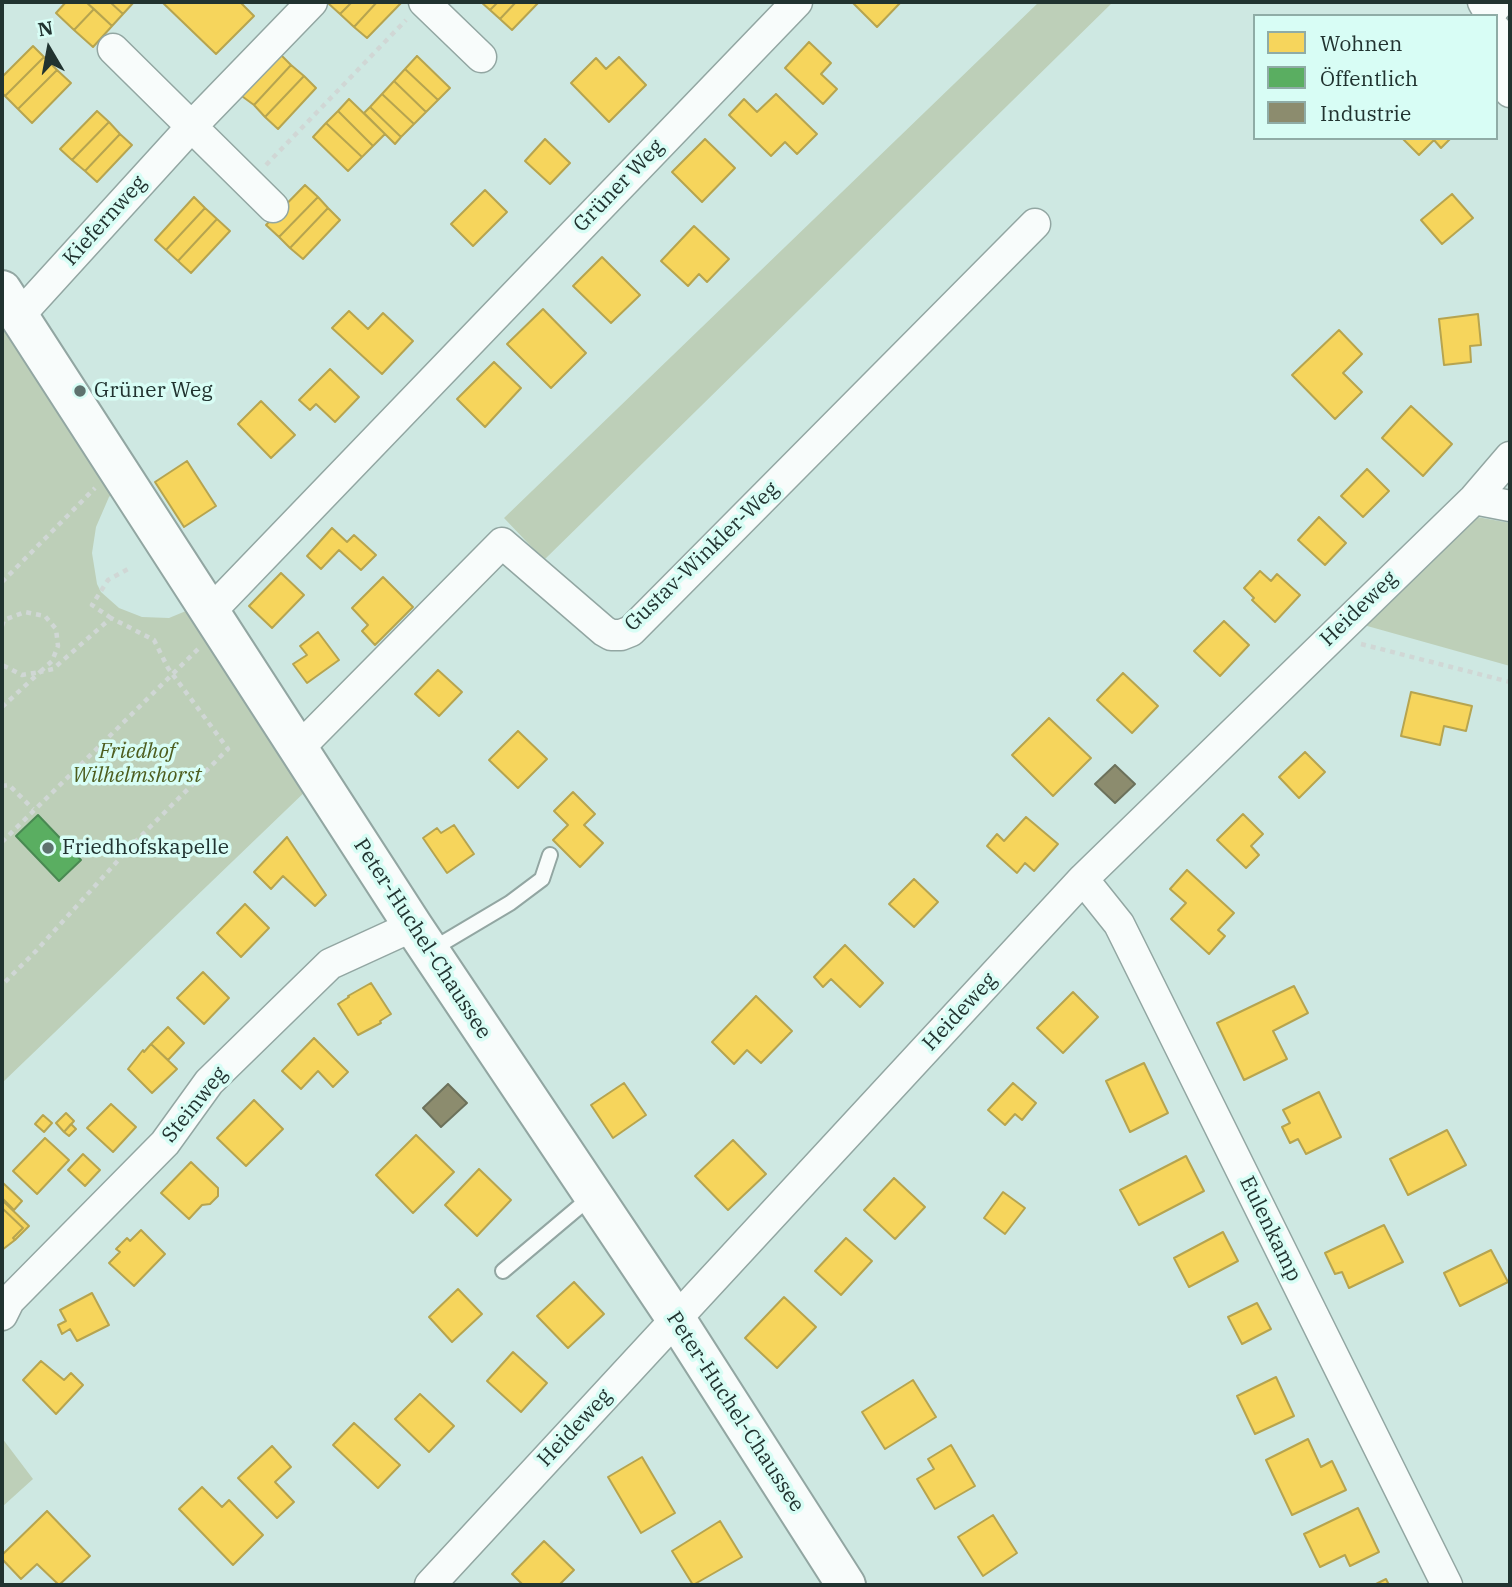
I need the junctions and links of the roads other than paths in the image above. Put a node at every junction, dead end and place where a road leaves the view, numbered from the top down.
1 (312, 2) edge
2 (797, 2) edge
3 (1510, 3) edge
4 (419, 7) edge
5 (1498, 16) edge
6 (1498, 39) edge
7 (113, 49) dead end
8 (481, 57) dead end
9 (1510, 92) edge
10 (192, 126) junction
11 (272, 207) dead end
12 (1035, 224) dead end
13 (10, 303) edge
14 (1510, 457) edge
15 (1474, 499) junction
16 (1510, 506) edge
17 (209, 614) junction
18 (298, 749) junction
19 (550, 855) dead end
20 (1083, 879) junction
21 (421, 939) junction
22 (593, 1195) junction
23 (503, 1271) dead end
24 (2, 1315) edge
25 (676, 1319) junction
26 (430, 1585) edge
27 (846, 1585) edge
28 (1447, 1585) edge

1 - 10 street, Kiefernweg
2 - 17 street, Grüner Weg
3 - 5 lane
4 - 8 street
6 - 9 street
7 - 10 street
10 - 11 street
10 - 13 street, Kiefernweg
12 - 18 street, Gustav-Winkler-Weg
13 - 17 street, Peter-Huchel-Chaussee
14 - 15 street, Heideweg
15 - 16 street
15 - 20 street, Heideweg
17 - 18 street, Peter-Huchel-Chaussee
18 - 21 street, Peter-Huchel-Chaussee
19 - 21 lane
20 - 25 street, Heideweg
20 - 28 street, Eulenkamp
21 - 22 street, Peter-Huchel-Chaussee
21 - 24 street, Steinweg
22 - 23 lane
22 - 25 street, Peter-Huchel-Chaussee
25 - 26 street, Heideweg
25 - 27 street, Peter-Huchel-Chaussee

